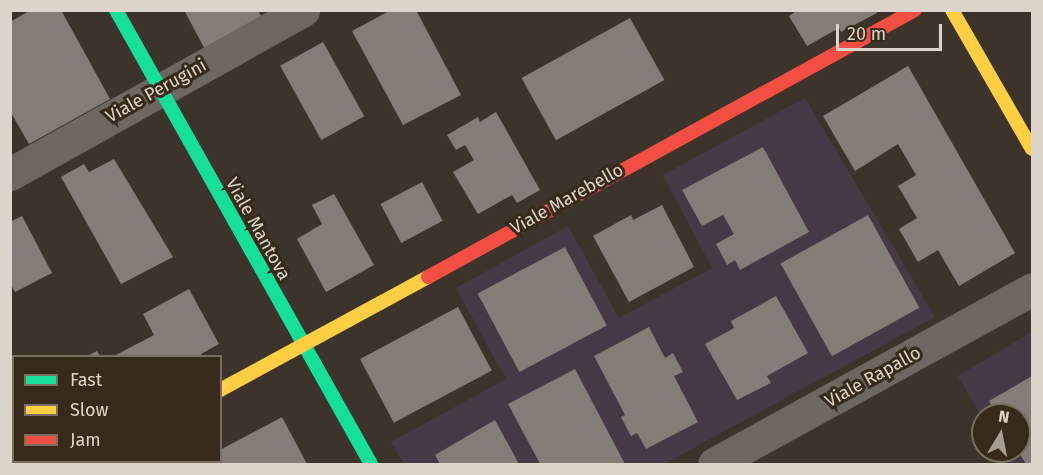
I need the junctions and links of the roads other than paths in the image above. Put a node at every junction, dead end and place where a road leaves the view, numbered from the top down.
1 (116, 10) edge
2 (303, 10) edge
3 (915, 10) edge
4 (952, 10) edge
5 (159, 89) junction
6 (1032, 149) edge
7 (10, 174) edge
8 (1032, 289) edge
9 (302, 344) junction
10 (222, 389) edge
11 (371, 465) edge
12 (714, 465) edge

1 - 5 street, Viale Mantova
2 - 5 street, Viale Perugini
3 - 9 street, Viale Marebello
4 - 6 street
5 - 7 street, Viale Perugini
5 - 9 street, Viale Mantova
8 - 12 street, Viale Rapallo
9 - 10 street, Viale Marebello
9 - 11 street, Viale Mantova

